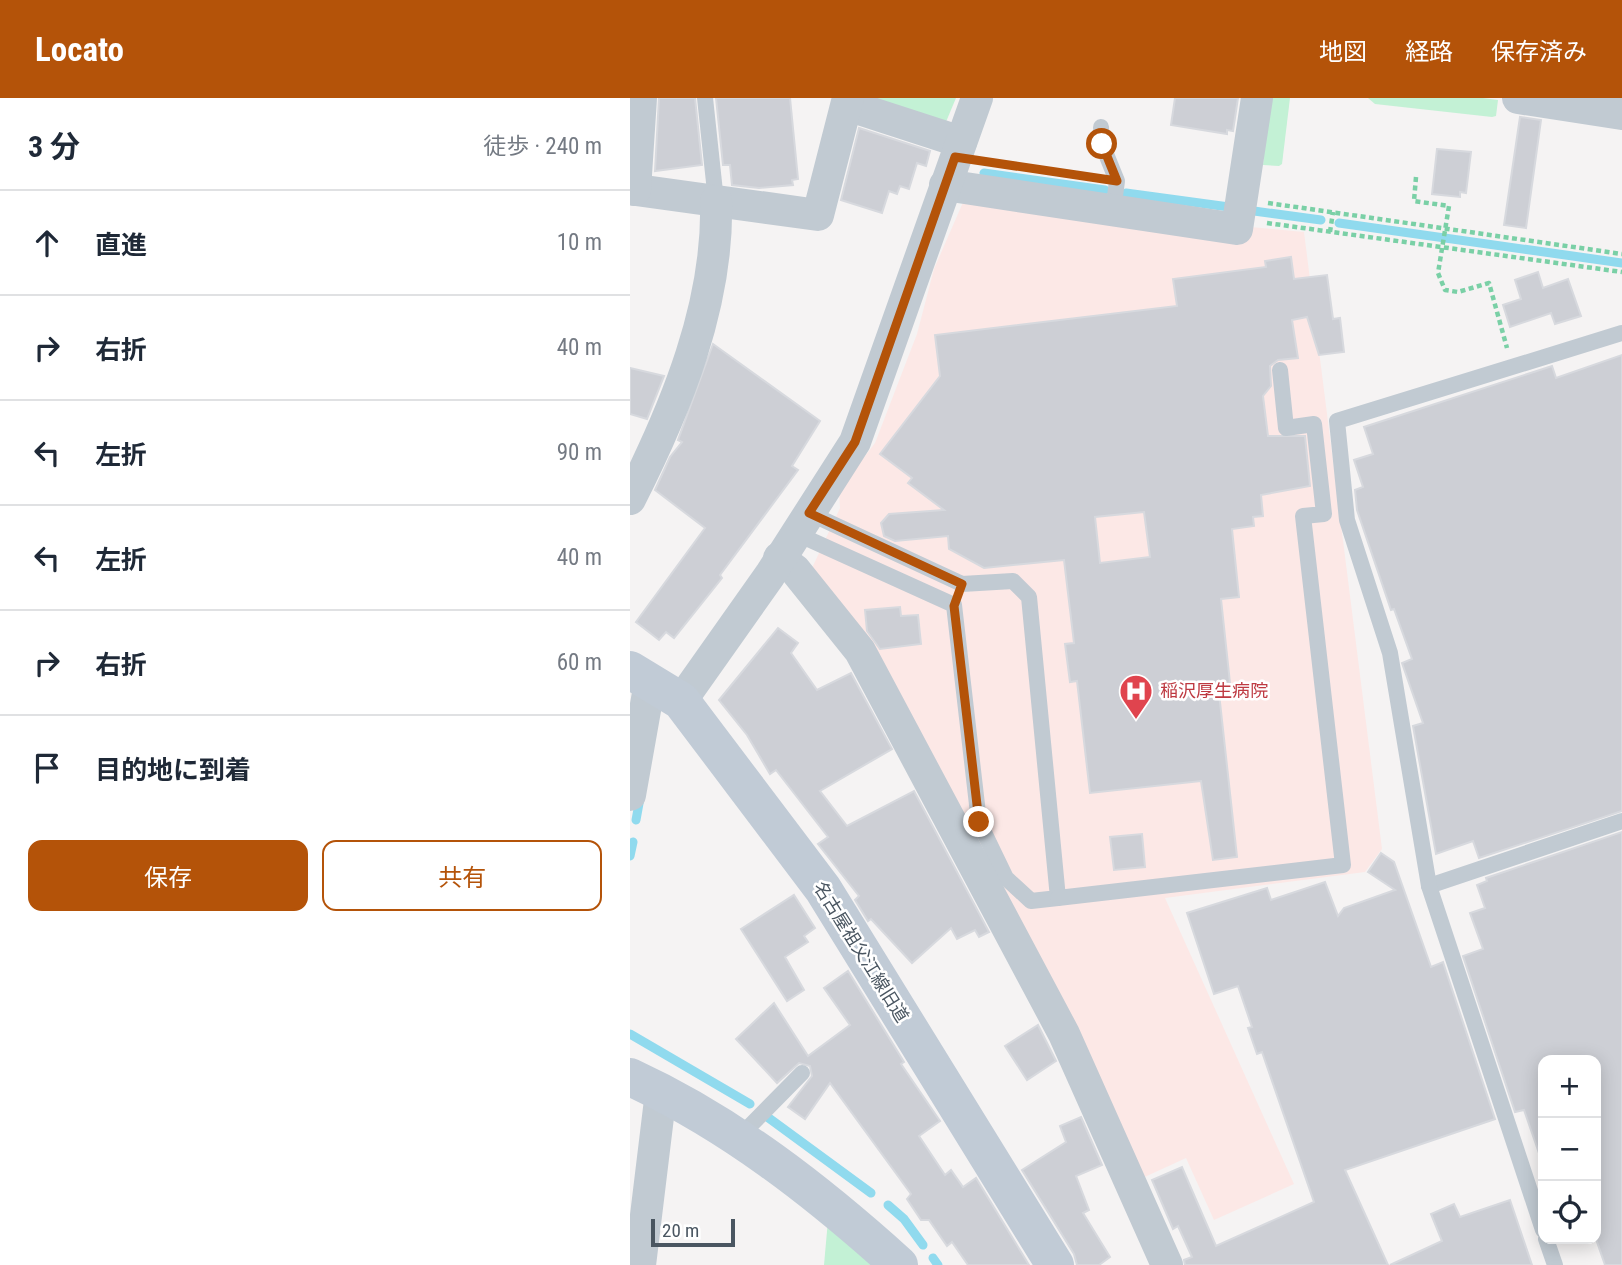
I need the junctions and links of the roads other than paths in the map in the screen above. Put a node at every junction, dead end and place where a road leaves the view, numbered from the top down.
1 (641, 98) edge
2 (705, 98) edge
3 (977, 98) edge
4 (1257, 98) edge
5 (1518, 98) edge
6 (847, 102) edge
7 (1622, 114) edge
8 (1101, 127) dead end
9 (961, 142) junction
10 (945, 185) junction
11 (633, 190) edge
12 (716, 201) junction
13 (1113, 211) junction
14 (1622, 333) edge
15 (1280, 370) dead end
16 (630, 499) edge
17 (794, 535) junction
18 (962, 584) junction
19 (954, 606) junction
20 (654, 684) edge
21 (630, 795) edge
22 (1622, 821) edge
23 (1429, 886) junction
24 (1058, 898) junction
25 (802, 1073) dead end
26 (645, 1085) edge
27 (739, 1137) junction
28 (1538, 1215) edge
29 (1548, 1244) edge
30 (639, 1265) edge
31 (899, 1265) edge
32 (1055, 1265) edge
33 (1167, 1265) edge
34 (1555, 1265) edge

1 - 11 street
2 - 12 lane
3 - 9 street
4 - 13 street
5 - 7 street
6 - 9 street
6 - 12 street
8 - 13 lane
9 - 10 street
10 - 13 street
10 - 17 street
11 - 12 street
12 - 16 street
14 - 23 lane
15 - 24 lane
17 - 18 lane
17 - 19 lane
17 - 20 street
17 - 33 street
18 - 19 lane
18 - 24 lane
19 - 24 lane
20 - 21 street
20 - 32 street, 名古屋祖父江線旧道
22 - 23 lane
23 - 28 lane
25 - 27 lane
26 - 27 street
26 - 30 street
27 - 31 street
29 - 34 lane

